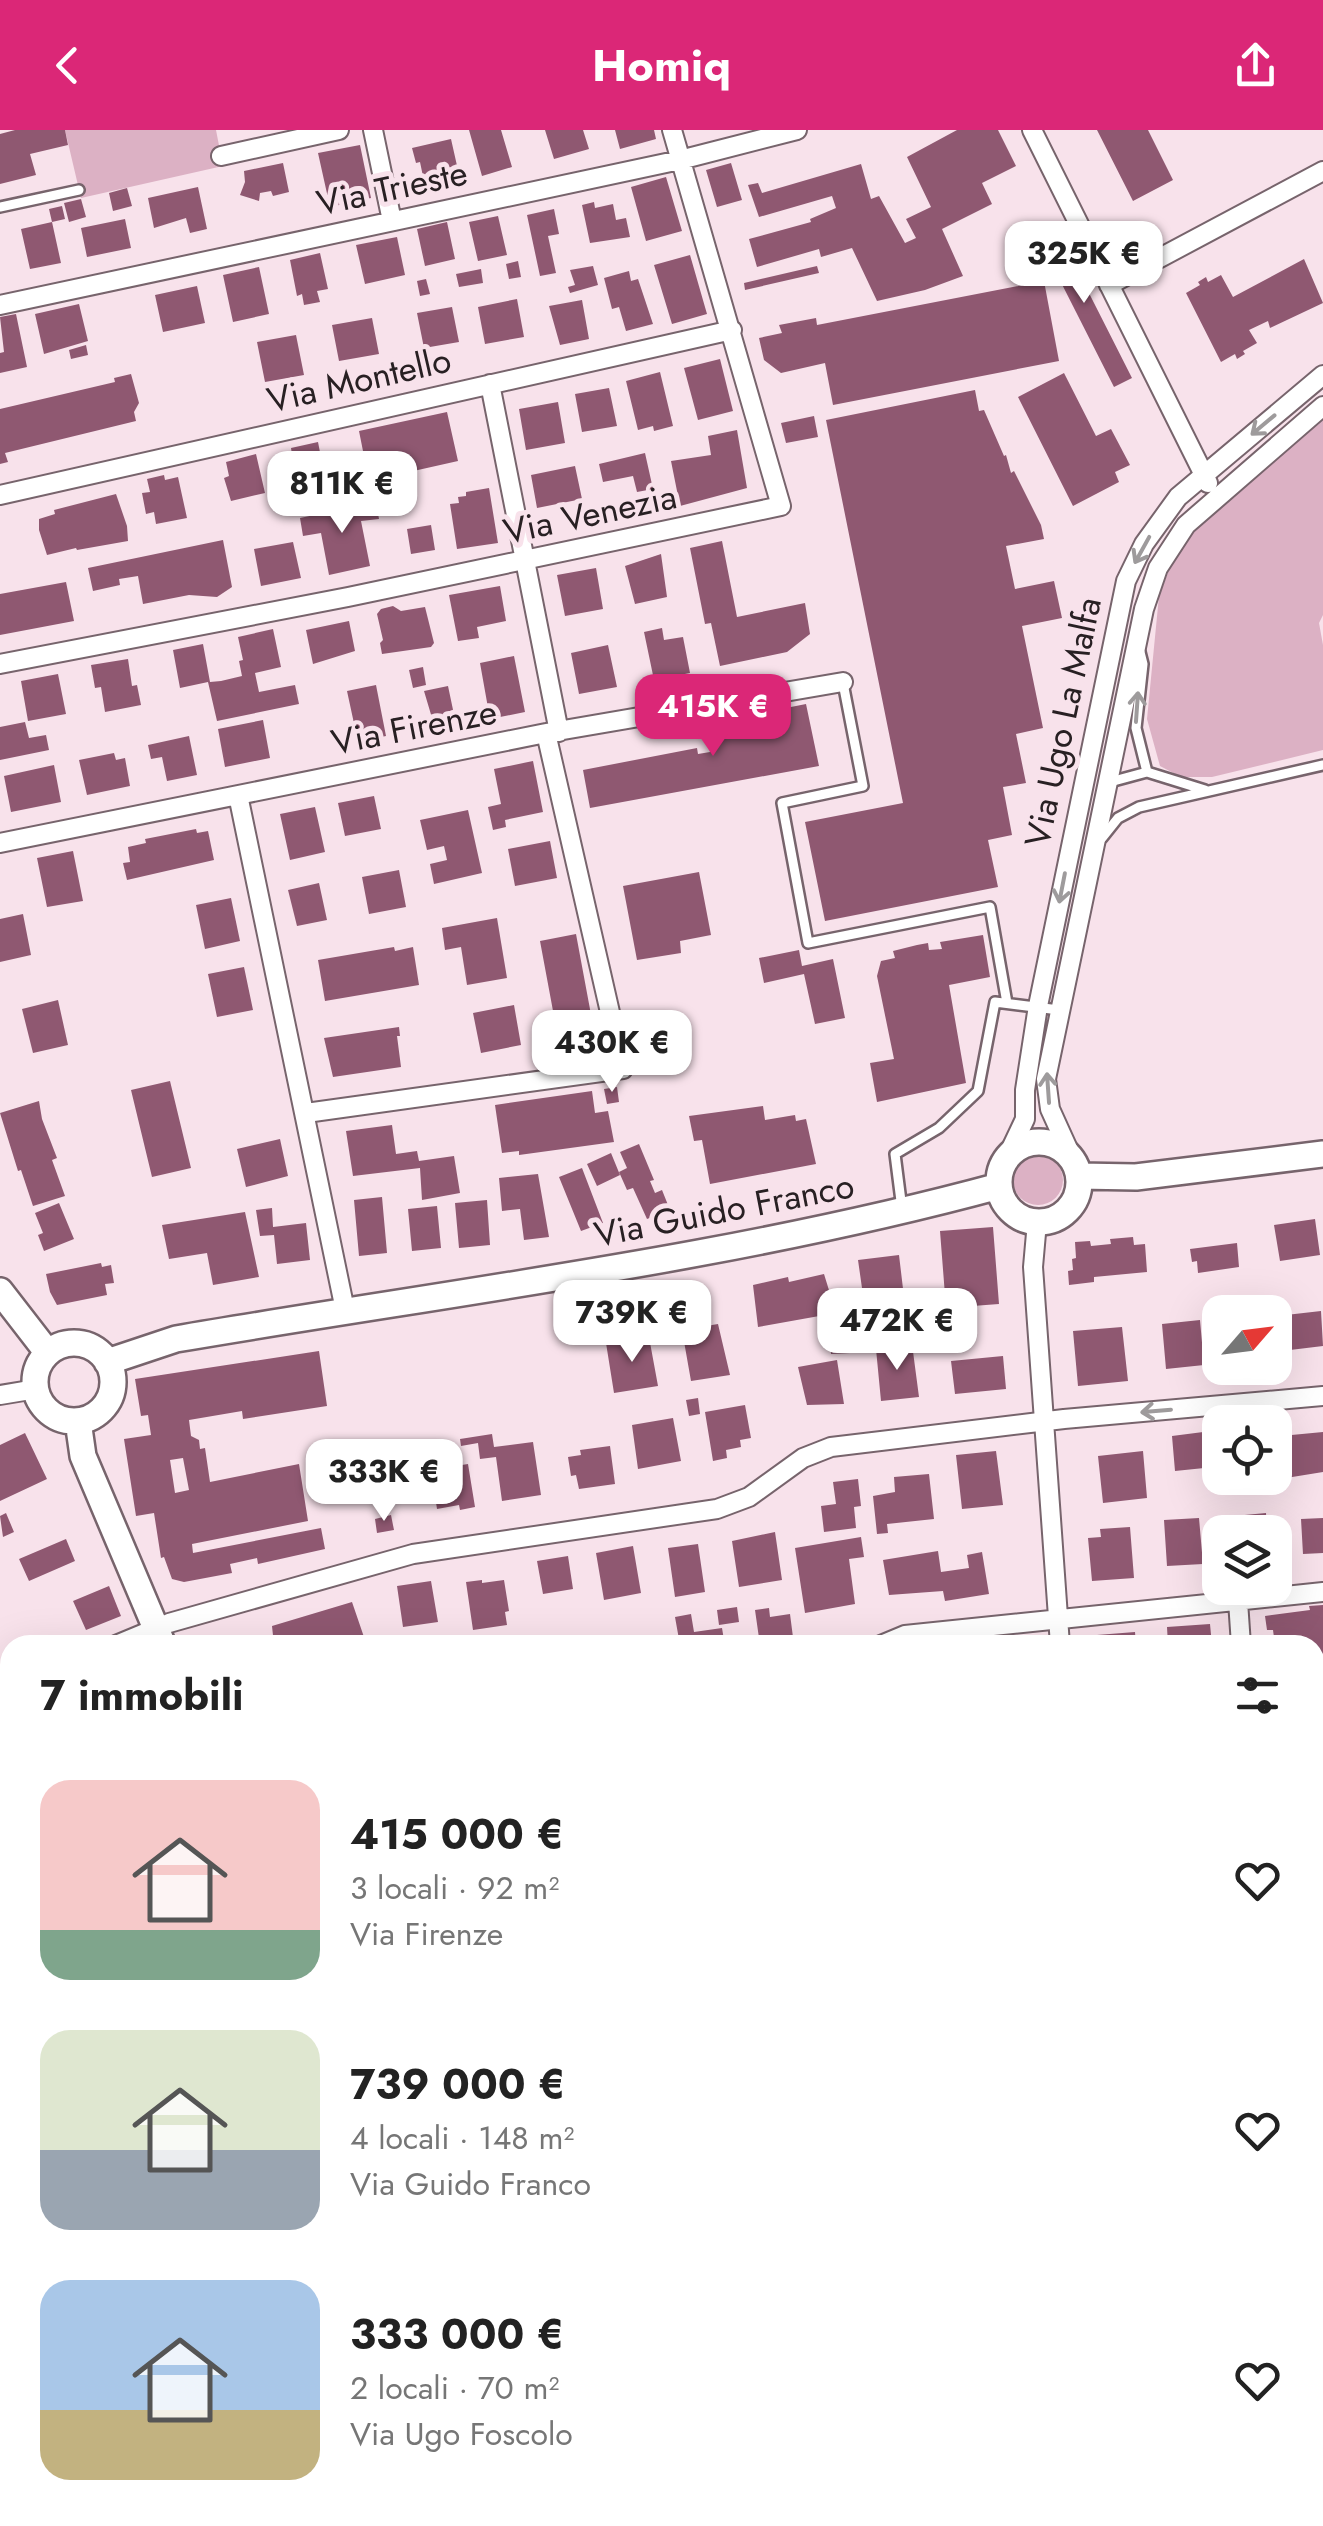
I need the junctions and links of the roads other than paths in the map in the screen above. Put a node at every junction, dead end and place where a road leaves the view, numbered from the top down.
1 (338, 130) edge
2 (373, 130) edge
3 (672, 130) edge
4 (797, 130) edge
5 (1032, 130) edge
6 (222, 156) dead end
7 (680, 160) junction
8 (1323, 172) edge
9 (79, 190) dead end
10 (0, 208) edge
11 (392, 221) junction
12 (1109, 285) junction
13 (0, 306) edge
14 (732, 330) junction
15 (1323, 376) edge
16 (490, 384) junction
17 (1323, 406) edge
18 (1203, 476) junction
19 (0, 495) edge
20 (1218, 495) junction
21 (525, 561) junction
22 (1137, 640) junction
23 (0, 664) edge
24 (843, 682) joint
25 (553, 732) junction
26 (1323, 765) edge
27 (1147, 772) junction
28 (1107, 783) junction
29 (1205, 790) junction
30 (1081, 793) junction
31 (238, 795) junction
32 (0, 844) edge
33 (1094, 848) junction
34 (1008, 1003) junction
35 (1038, 1006) junction
36 (1059, 1010) junction
37 (306, 1112) junction
38 (1323, 1154) edge
39 (1008, 1157) junction
40 (1076, 1169) junction
41 (999, 1186) junction
42 (902, 1212) junction
43 (1036, 1222) junction
44 (0, 1291) edge
45 (345, 1310) junction
46 (48, 1354) junction
47 (107, 1362) junction
48 (36, 1389) junction
49 (0, 1395) edge
50 (1323, 1396) edge
51 (78, 1421) junction
52 (1044, 1422) junction
53 (1323, 1592) edge
54 (1292, 1595) edge
55 (1202, 1605) edge
56 (1238, 1605) edge
57 (1058, 1619) junction
58 (160, 1635) edge
59 (163, 1635) edge
60 (905, 1635) edge
61 (1059, 1635) edge
62 (1240, 1635) edge

1 - 6 street
2 - 11 street
3 - 7 street
4 - 7 street, Via Trieste
5 - 12 street
7 - 11 street, Via Trieste
7 - 14 street
8 - 12 street
9 - 10 lane
11 - 13 street, Via Trieste
12 - 18 street
14 - 16 street, Via Montello
14 - 21 street, Via Venezia
15 -> 18 street, Via Ugo La Malfa
16 - 19 street, Via Montello
16 - 21 street
17 - 20 street, Via Ugo La Malfa
18 - 20 street
18 -> 30 street, Via Ugo La Malfa
20 - 22 street, Via Ugo La Malfa
21 - 23 street, Via Venezia
21 - 25 street
27 -> 22 lane
22 - 28 street, Via Ugo La Malfa
24 - 25 street, Via Firenze
24 - 34 lane
25 - 31 street, Via Firenze
25 - 37 street
26 - 29 lane
27 - 28 lane
27 - 29 lane
28 - 30 street
28 - 33 street, Via Ugo La Malfa
29 - 33 lane
30 -> 35 street, Via Ugo La Malfa
31 - 32 street, Via Firenze
31 - 37 street
33 - 36 street, Via Ugo La Malfa
34 - 35 lane
34 - 42 lane
35 - 36 lane
35 - 39 street, Via Ugo La Malfa
40 -> 36 street, Via Ugo La Malfa
37 - 45 street
38 - 40 street
39 - 40 street
39 - 41 street
40 - 43 street
41 - 42 street, Via Guido Franco
41 - 43 street
42 - 45 street, Via Guido Franco
43 - 52 street
44 - 46 street
45 - 47 street, Via Guido Franco
46 - 47 street
46 - 48 street
47 - 51 street
48 - 49 street
48 - 51 street
50 -> 52 street
51 - 58 street
52 - 57 street
52 - 59 street
53 - 54 street
55 - 57 street
56 - 62 street
57 - 60 street
57 - 61 street

